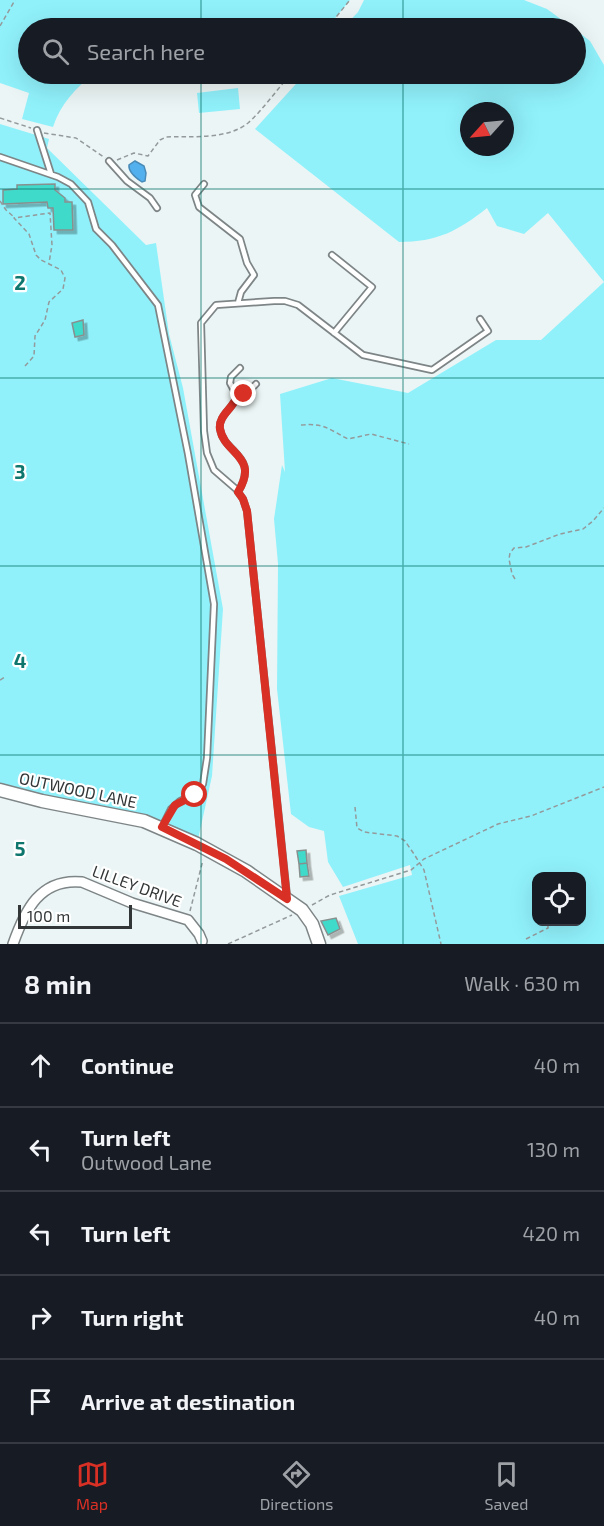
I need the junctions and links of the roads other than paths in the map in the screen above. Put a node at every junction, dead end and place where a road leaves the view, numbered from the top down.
1 (37, 130) road end
2 (0, 157) edge
3 (109, 161) road end
4 (51, 174) junction
5 (204, 184) dead end
6 (157, 208) dead end
7 (332, 255) dead end
8 (238, 303) junction
9 (480, 319) dead end
10 (334, 333) junction
11 (240, 368) dead end
12 (256, 384) dead end
13 (237, 396) junction
14 (238, 492) junction
15 (0, 790) edge
16 (162, 827) junction
17 (287, 899) junction
18 (204, 943) edge
19 (13, 944) edge
20 (319, 944) edge

1 - 4 lane
2 - 4 lane
3 - 6 lane
4 - 16 lane
5 - 8 lane
7 - 10 lane
8 - 10 lane
8 - 14 lane
9 - 10 lane
11 - 13 lane
12 - 13 lane
13 - 14 lane
14 - 17 lane
15 - 16 main road, OUTWOOD LANE
16 - 17 main road, OUTWOOD LANE
17 - 20 main road, OUTWOOD LANE
18 - 19 street, LILLEY DRIVE

